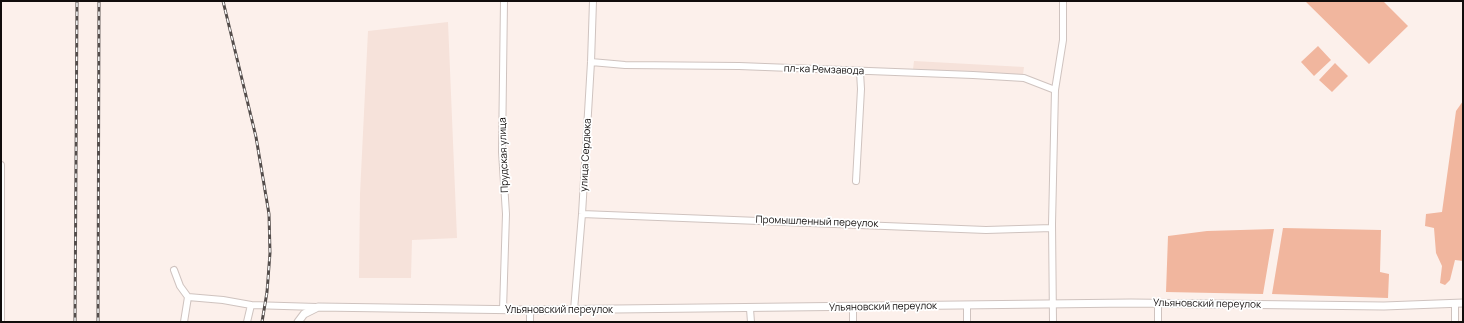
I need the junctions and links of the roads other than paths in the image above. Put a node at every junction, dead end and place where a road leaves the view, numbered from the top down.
1 (504, 1) edge
2 (593, 1) edge
3 (1063, 1) edge
4 (591, 62) junction
5 (860, 72) junction
6 (1055, 90) junction
7 (1, 165) edge
8 (856, 181) dead end
9 (2, 192) edge
10 (582, 214) junction
11 (1052, 228) junction
12 (174, 270) dead end
13 (188, 297) junction
14 (1158, 303) junction
15 (1463, 303) edge
16 (1454, 304) junction
17 (251, 305) junction
18 (1053, 305) junction
19 (967, 306) junction
20 (318, 307) junction
21 (853, 307) junction
22 (750, 309) junction
23 (504, 310) junction
24 (530, 310) junction
25 (574, 310) junction
26 (1, 322) edge
27 (184, 322) edge
28 (247, 322) edge
29 (298, 322) edge
30 (530, 322) edge
31 (750, 322) edge
32 (853, 322) edge
33 (967, 322) edge
34 (1053, 322) edge
35 (1158, 322) edge
36 (1455, 322) edge

1 - 23 street, Прудская улица
2 - 4 street, улица Сердюка
3 - 6 street
4 - 5 street, пл-ка Ремзавода
4 - 10 street, улица Сердюка
5 - 6 street, пл-ка Ремзавода
5 - 8 street
6 - 11 street
7 - 9 street
9 - 26 street
10 - 11 street, Промышленный переулок
10 - 25 street, улица Сердюка
11 - 18 street
12 - 13 street
13 - 17 street
13 - 27 street
14 - 16 main road, Ульяновский переулок
14 - 18 main road, Ульяновский переулок
14 - 35 street
15 - 16 main road, Ульяновский переулок
16 - 36 street
17 - 20 street
17 - 28 street
18 - 19 main road, Ульяновский переулок
18 - 34 street
19 - 21 main road, Ульяновский переулок
19 - 33 street
20 - 23 main road, Ульяновский переулок
20 - 29 main road, Ульяновский переулок
21 - 22 main road, Ульяновский переулок
21 - 32 street
22 - 25 main road, Ульяновский переулок
22 - 31 street
23 - 24 main road, Ульяновский переулок
24 - 25 main road, Ульяновский переулок
24 - 30 street

